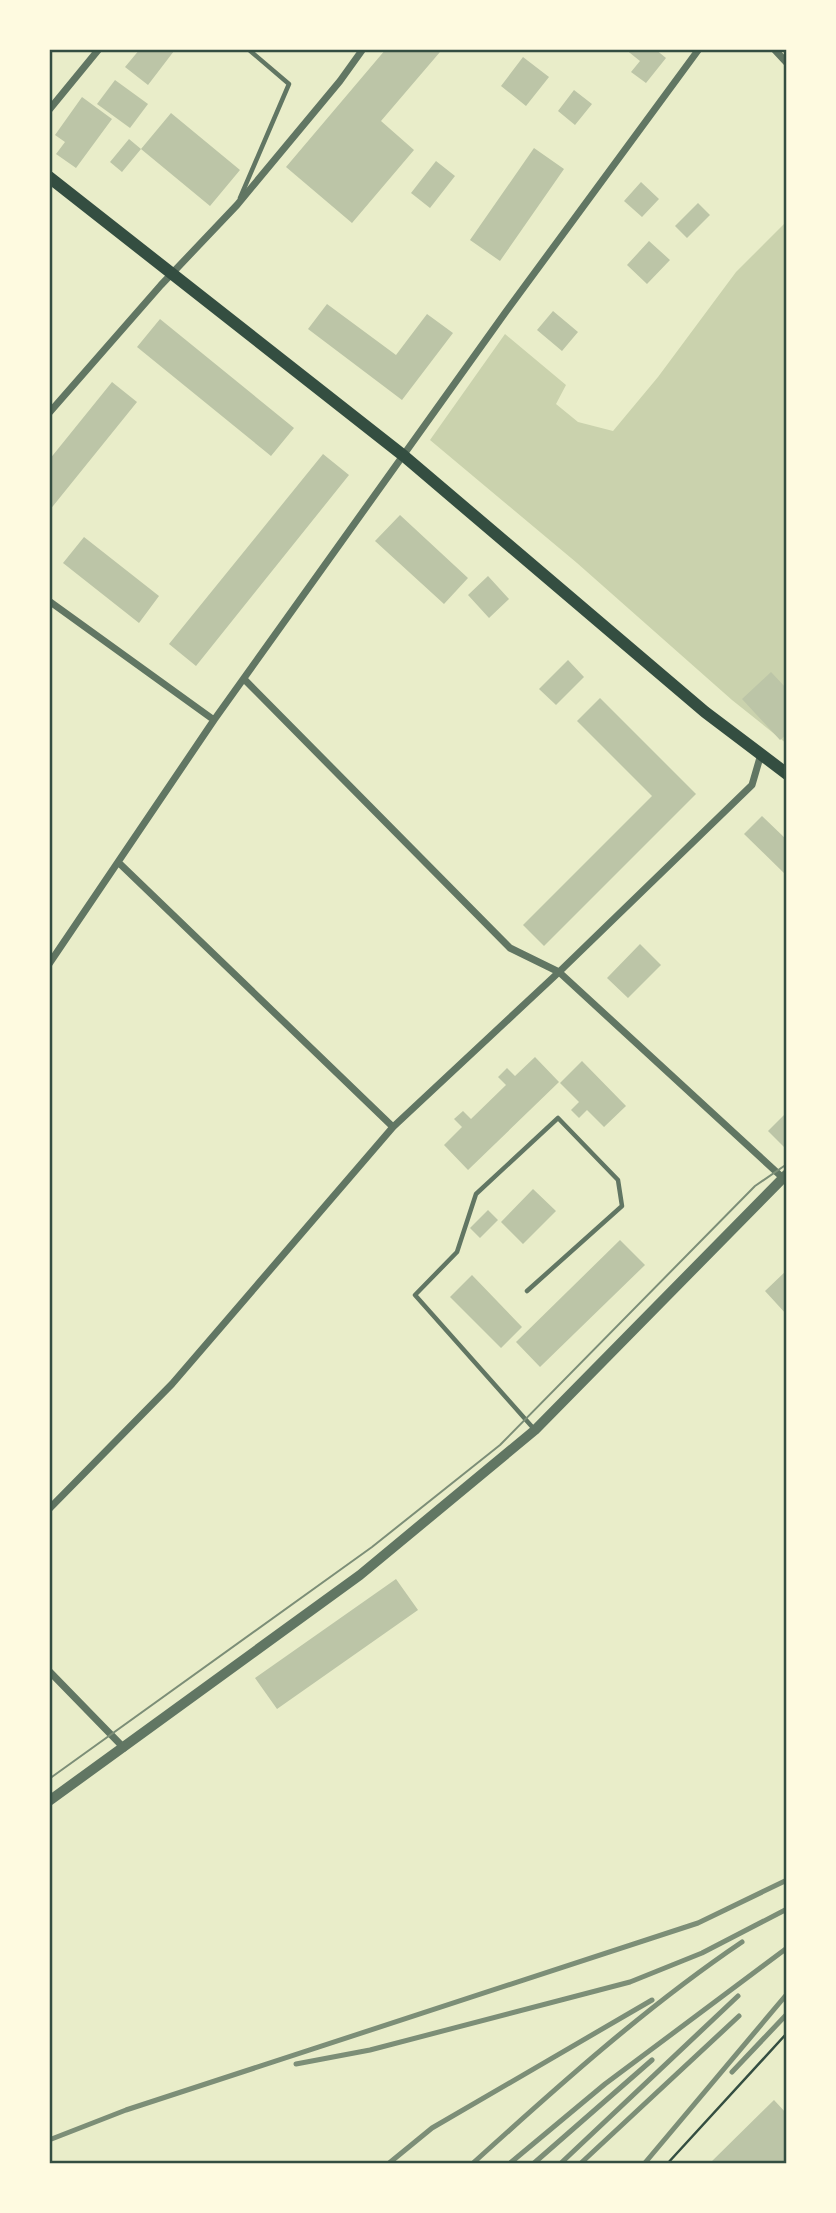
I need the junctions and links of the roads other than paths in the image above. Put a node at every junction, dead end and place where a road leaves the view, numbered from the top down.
1 (99, 49) edge
2 (248, 49) edge
3 (363, 49) edge
4 (699, 49) edge
5 (774, 49) edge
6 (787, 63) edge
7 (49, 110) edge
8 (49, 177) edge
9 (237, 205) junction
10 (172, 273) junction
11 (49, 413) edge
12 (404, 456) junction
13 (49, 601) edge
14 (244, 679) junction
15 (214, 720) junction
16 (761, 754) junction
17 (787, 774) edge
18 (118, 862) junction
19 (49, 964) edge
20 (559, 972) junction
21 (393, 1127) junction
22 (785, 1176) edge
23 (527, 1291) dead end
24 (535, 1430) junction
25 (49, 1509) edge
26 (49, 1671) edge
27 (124, 1748) junction
28 (49, 1801) edge

1 - 7 street
2 - 9 lane
3 - 9 street
4 - 12 street
5 - 6 street
8 - 10 main road
9 - 10 street
10 - 11 street
10 - 12 main road
12 - 14 street
12 - 16 main road
13 - 15 street
14 - 15 street
14 - 20 street
15 - 18 street
16 - 17 main road
16 - 20 street
18 - 19 street
18 - 21 street
20 - 21 street
20 - 22 street
21 - 25 street
22 - 24 street
23 - 24 lane
24 - 27 street
26 - 27 street
27 - 28 street

